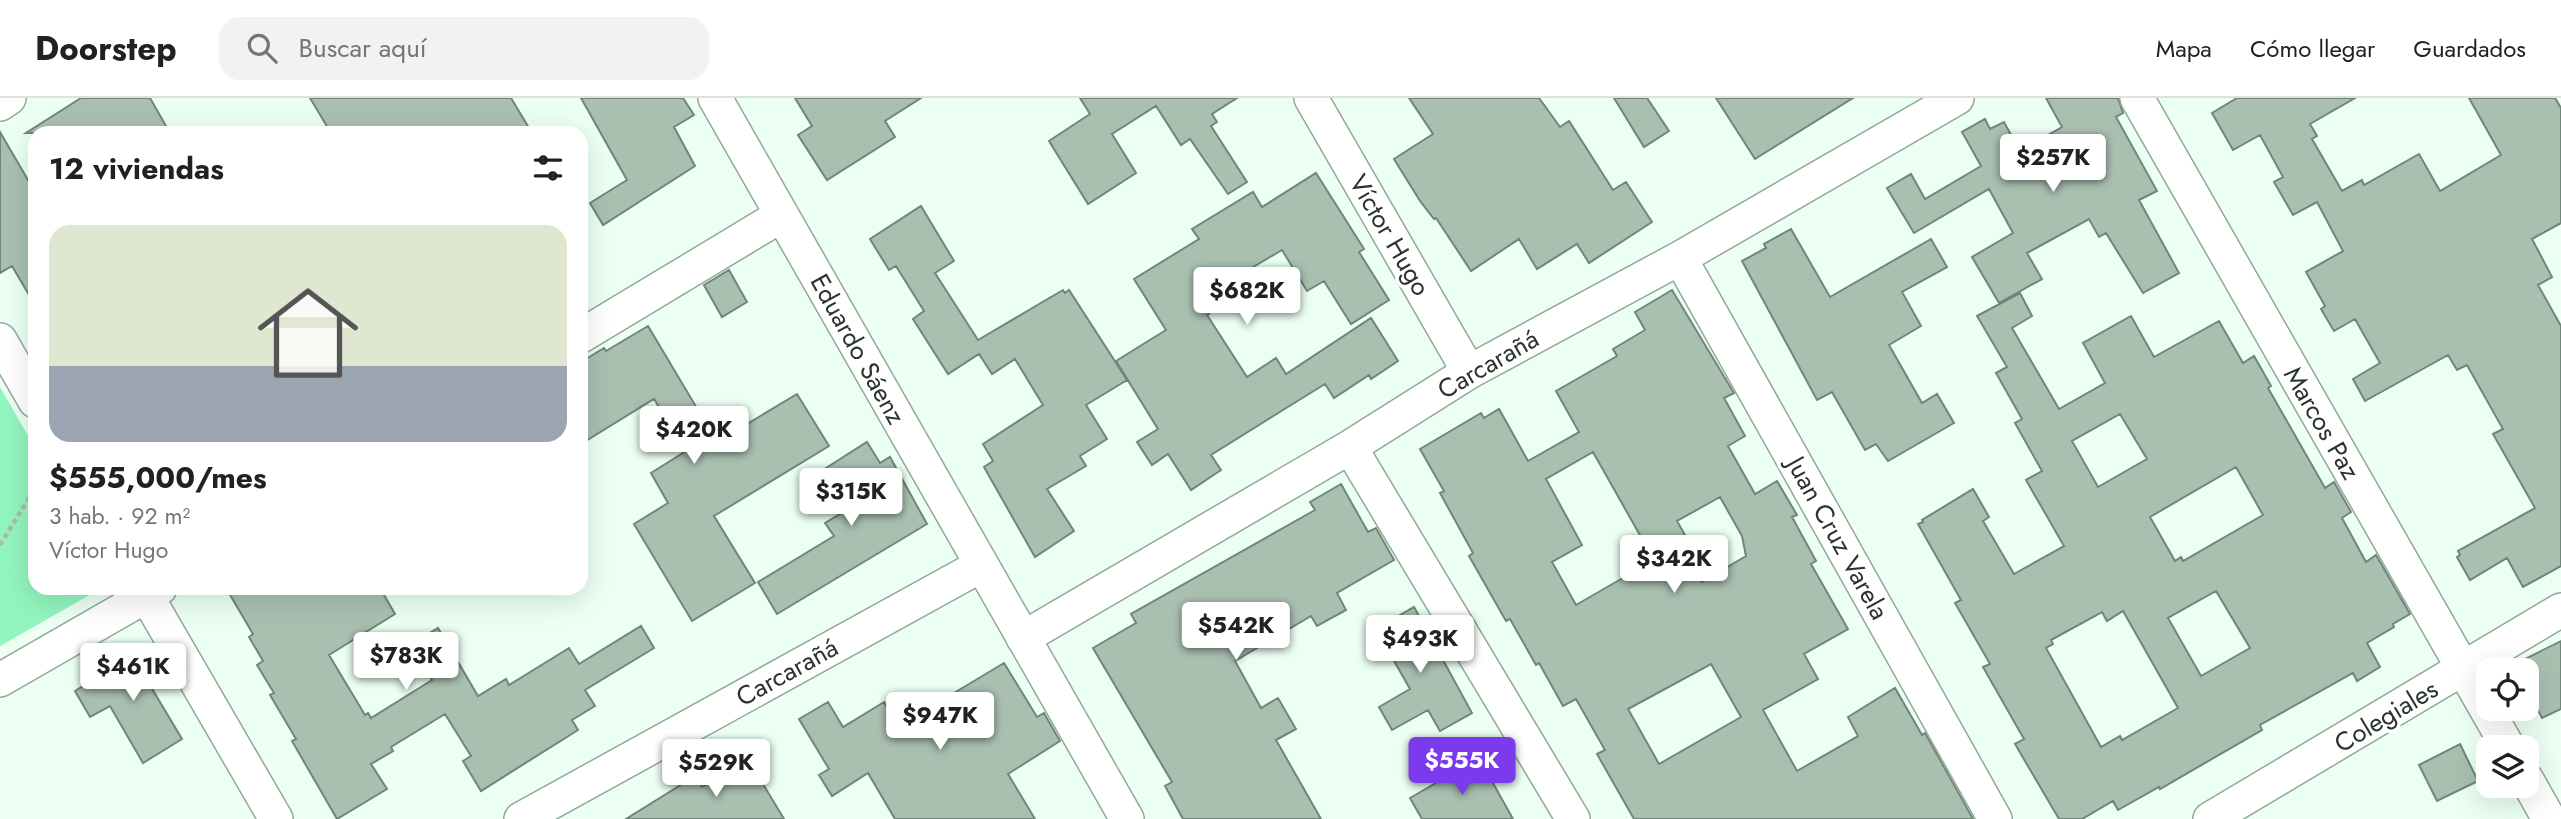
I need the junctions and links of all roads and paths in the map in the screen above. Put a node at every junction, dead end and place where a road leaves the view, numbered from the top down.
1 (9, 98) edge
2 (715, 98) edge
3 (1311, 98) edge
4 (1957, 98) edge
5 (2137, 98) edge
6 (0, 104) edge
7 (782, 215) junction
8 (1681, 258) junction
9 (588, 332) edge
10 (0, 340) edge
11 (1469, 372) junction
12 (28, 389) edge
13 (1350, 447) junction
14 (28, 499) edge
15 (0, 545) edge
16 (980, 566) junction
17 (143, 595) edge
18 (152, 595) edge
19 (2561, 610) edge
20 (1023, 638) junction
21 (2464, 670) junction
22 (0, 680) edge
23 (2501, 735) edge
24 (2537, 798) edge
25 (276, 819) edge
26 (521, 819) edge
27 (1126, 819) edge
28 (1573, 819) edge
29 (1995, 819) edge
30 (2210, 819) edge
31 (2549, 819) edge

1 - 6 street
2 - 7 street, Eduardo Sáenz
3 - 11 street, Víctor Hugo
4 - 8 street, Carcarañá
5 - 21 street, Marcos Paz
7 - 9 street
7 - 16 street, Eduardo Sáenz
8 - 11 street, Carcarañá
8 - 29 street, Juan Cruz Varela
10 - 12 street
11 - 13 street, Carcarañá
13 - 20 street, Carcarañá
13 - 28 street
14 - 15 path
16 - 20 street, Eduardo Sáenz
16 - 26 street, Carcarañá
17 - 22 street
18 - 25 street
19 - 21 street, Colegiales
20 - 27 street, Eduardo Sáenz
21 - 23 street, Marcos Paz
21 - 30 street, Colegiales
24 - 31 street

